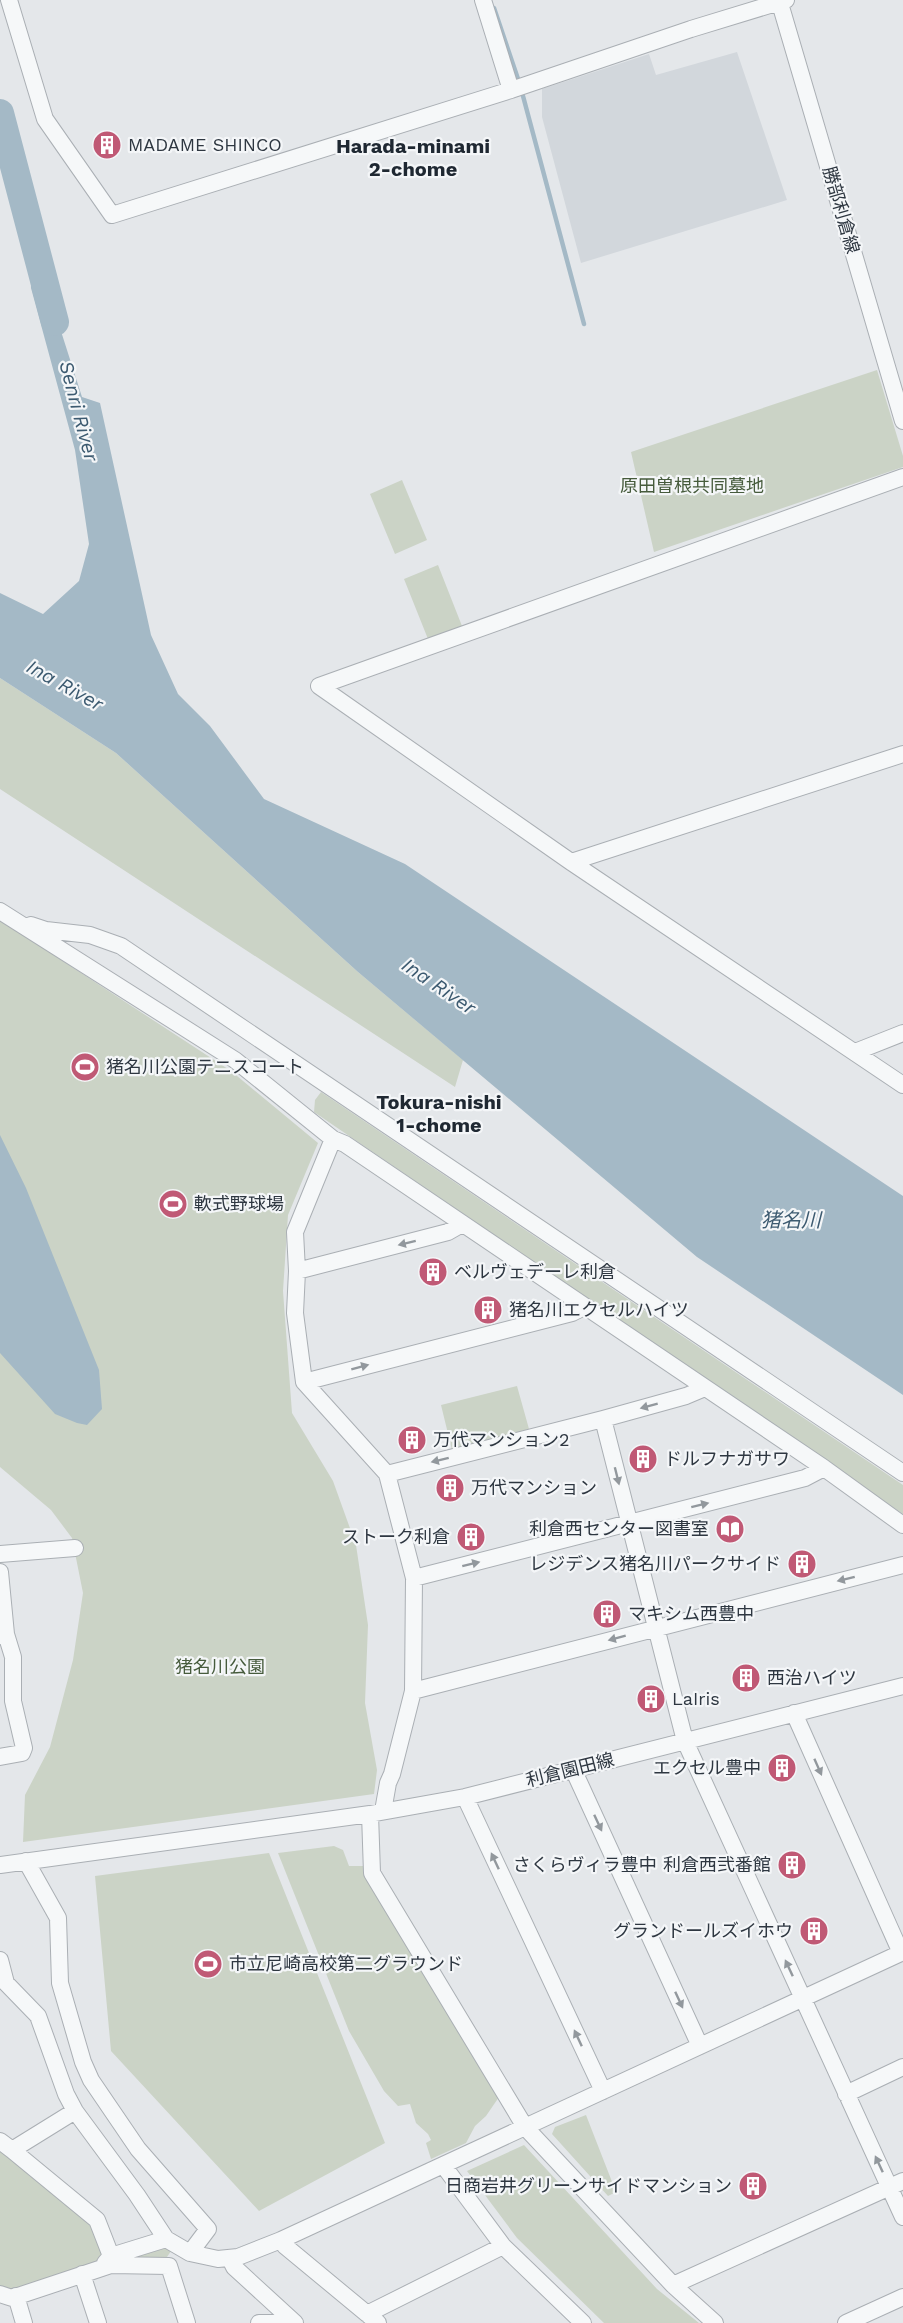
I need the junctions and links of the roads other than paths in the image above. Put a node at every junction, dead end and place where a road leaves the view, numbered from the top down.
1 (9, 0) edge
2 (483, 0) edge
3 (782, 1) edge
4 (511, 90) junction
5 (903, 421) edge
6 (903, 477) edge
7 (903, 754) edge
8 (572, 862) junction
9 (7, 915) edge
10 (903, 1033) edge
11 (855, 1052) junction
12 (903, 1085) edge
13 (333, 1139) junction
14 (462, 1224) junction
15 (297, 1272) junction
16 (584, 1307) junction
17 (304, 1382) junction
18 (705, 1388) junction
19 (603, 1419) junction
20 (824, 1468) junction
21 (903, 1473) edge
22 (387, 1474) junction
23 (629, 1524) junction
24 (903, 1525) edge
25 (75, 1548) dead end
26 (0, 1554) edge
27 (903, 1564) edge
28 (0, 1572) edge
29 (414, 1578) junction
30 (657, 1628) junction
31 (3, 1635) edge
32 (902, 1688) edge
33 (413, 1691) junction
34 (794, 1713) junction
35 (686, 1741) junction
36 (0, 1758) edge
37 (573, 1770) junction
38 (465, 1797) junction
39 (376, 1813) junction
40 (26, 1861) junction
41 (0, 1865) edge
42 (902, 1952) edge
43 (0, 1960) edge
44 (803, 1998) junction
45 (700, 2046) junction
46 (903, 2067) edge
47 (603, 2091) junction
48 (846, 2094) junction
49 (75, 2111) junction
50 (525, 2127) junction
51 (6, 2146) edge
52 (442, 2165) junction
53 (896, 2184) edge
54 (903, 2217) edge
55 (166, 2239) junction
56 (281, 2240) junction
57 (503, 2246) junction
58 (190, 2253) junction
59 (230, 2259) junction
60 (106, 2262) junction
61 (82, 2274) junction
62 (672, 2285) junction
63 (8, 2295) edge
64 (903, 2297) edge
65 (372, 2319) edge
66 (24, 2323) edge
67 (98, 2323) edge
68 (187, 2323) edge
69 (259, 2323) edge
70 (295, 2323) edge
71 (584, 2323) edge
72 (716, 2323) edge
73 (846, 2323) edge

1 - 4 street
2 - 4 street
3 - 4 street
3 - 5 street, 勝部利倉線
6 - 8 street
7 - 8 street
8 - 11 street
9 - 13 street
9 - 21 street
10 - 11 street
11 - 12 street
13 - 14 street
13 - 15 street
14 -> 15 street
14 - 16 street
15 - 17 street
17 -> 16 street
16 - 18 street
17 - 22 street
18 -> 19 street
18 - 20 street
19 -> 22 street
19 -> 23 street
23 -> 20 street
20 - 24 street
22 - 29 street
29 -> 23 street
23 - 30 street
25 - 26 street
27 -> 30 street
28 - 31 street
29 - 33 street
30 -> 33 street
30 - 35 street
31 - 36 street
32 - 34 street, 利倉園田線
33 - 39 street
34 - 35 street, 利倉園田線
34 -> 42 street
35 - 37 street, 利倉園田線
44 -> 35 street
37 - 38 street, 利倉園田線
37 -> 45 street
38 - 39 street, 利倉園田線
47 -> 38 street
39 - 40 street, 利倉園田線
39 - 50 street
40 - 41 street, 利倉園田線
40 - 58 street
42 - 44 street
43 - 49 street
44 - 45 street
44 - 48 street
45 - 47 street
46 - 48 street
47 - 50 street
53 -> 48 street
49 - 51 street
49 - 55 street
50 - 52 street
50 - 62 street
51 - 60 street
52 - 56 street
52 - 57 street
53 - 54 street
53 - 62 street
55 - 58 street
55 - 60 street
56 - 59 street
56 - 65 street
57 - 65 street
57 - 71 street
58 - 59 street
59 - 70 street
60 - 61 street
60 - 68 street
61 - 63 street
61 - 67 street
62 - 72 street
63 - 66 street
64 - 73 street
69 - 70 street

